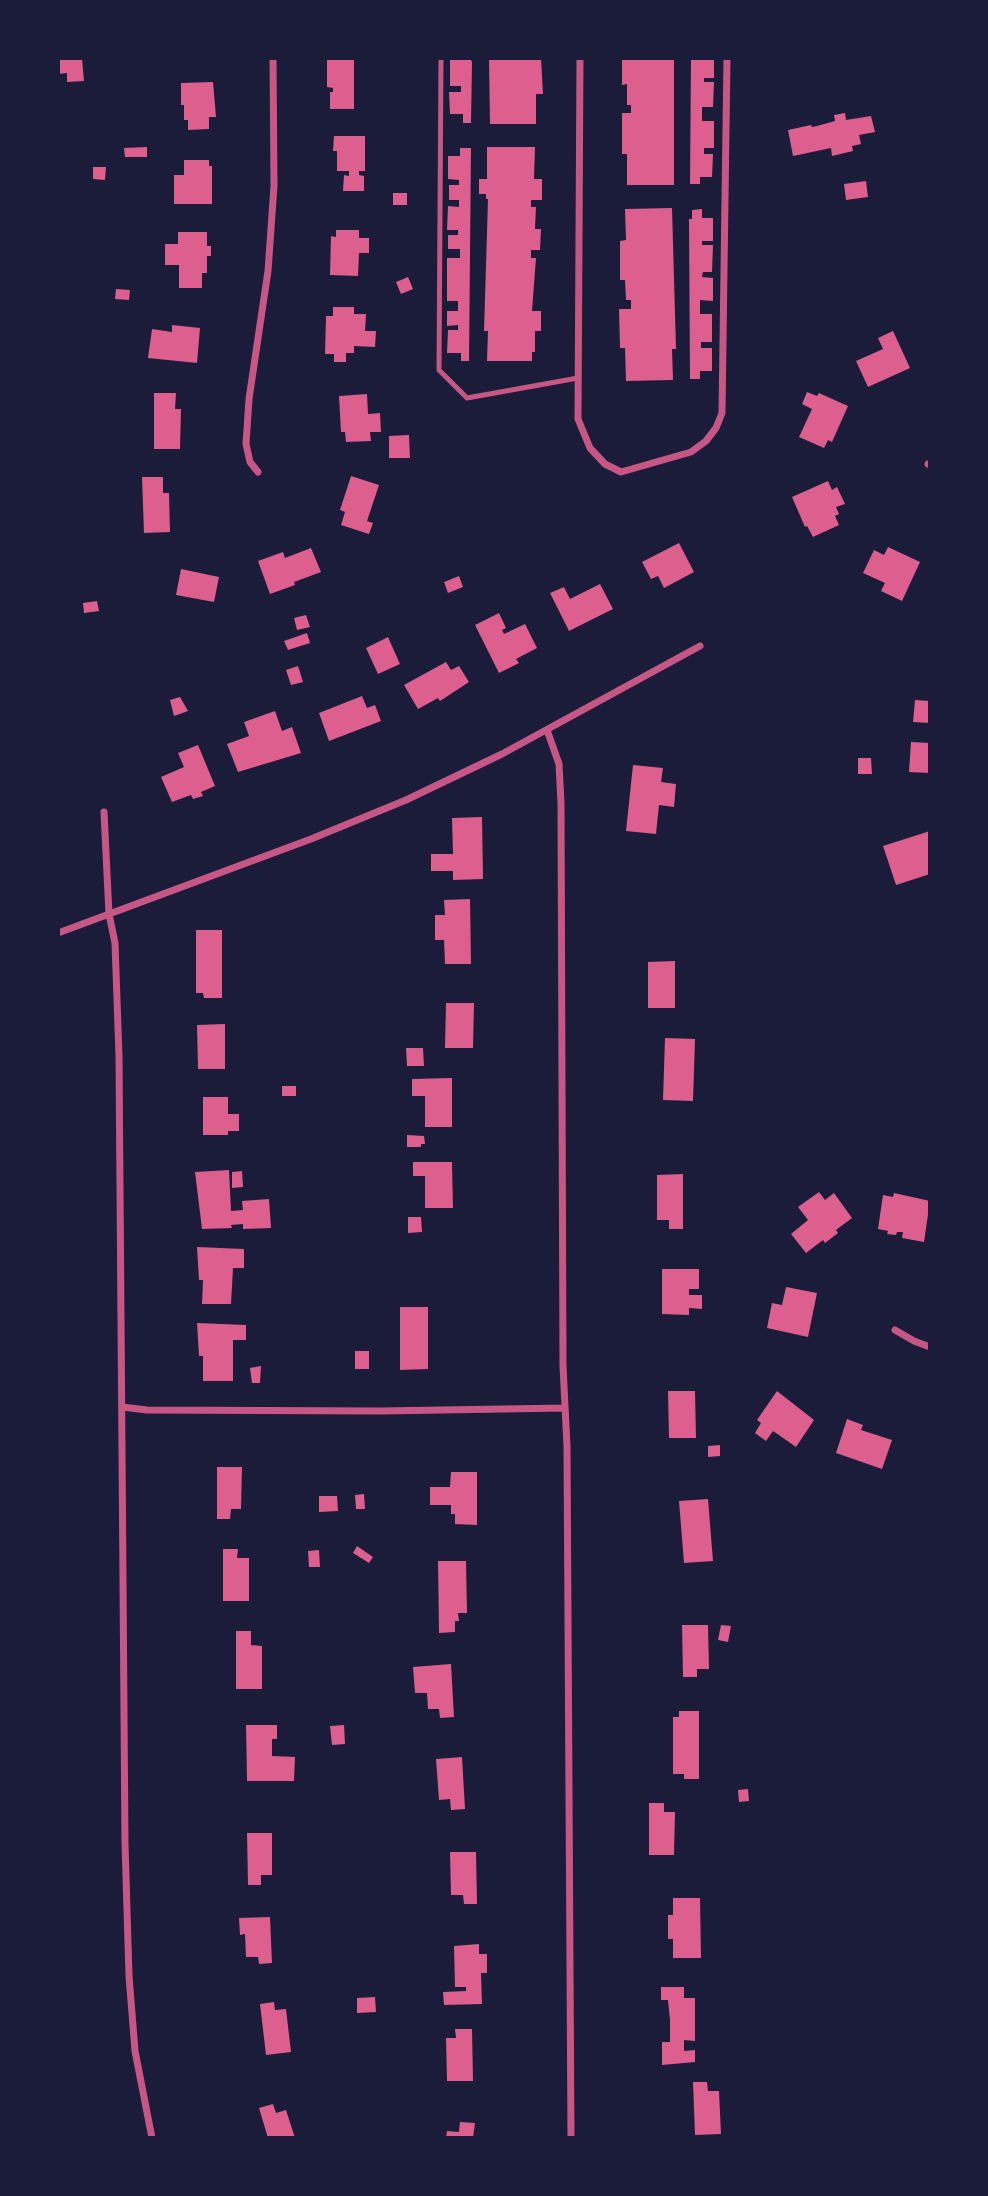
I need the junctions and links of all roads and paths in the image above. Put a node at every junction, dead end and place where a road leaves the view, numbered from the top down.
1 (274, 58) edge
2 (441, 58) edge
3 (580, 58) edge
4 (727, 58) edge
5 (578, 378) junction
6 (258, 472) dead end
7 (700, 646) dead end
8 (547, 730) junction
9 (104, 812) dead end
10 (109, 914) junction
11 (58, 933) edge
12 (895, 1330) dead end
13 (930, 1347) edge
14 (122, 1407) junction
15 (565, 1408) junction
16 (152, 2138) edge
17 (571, 2138) edge

1 - 6 street
2 - 5 lane
3 - 5 street
4 - 5 street
7 - 8 street
8 - 10 street
8 - 15 street
9 - 10 street
10 - 11 street
10 - 14 street
12 - 13 street
14 - 15 street
14 - 16 street
15 - 17 street

